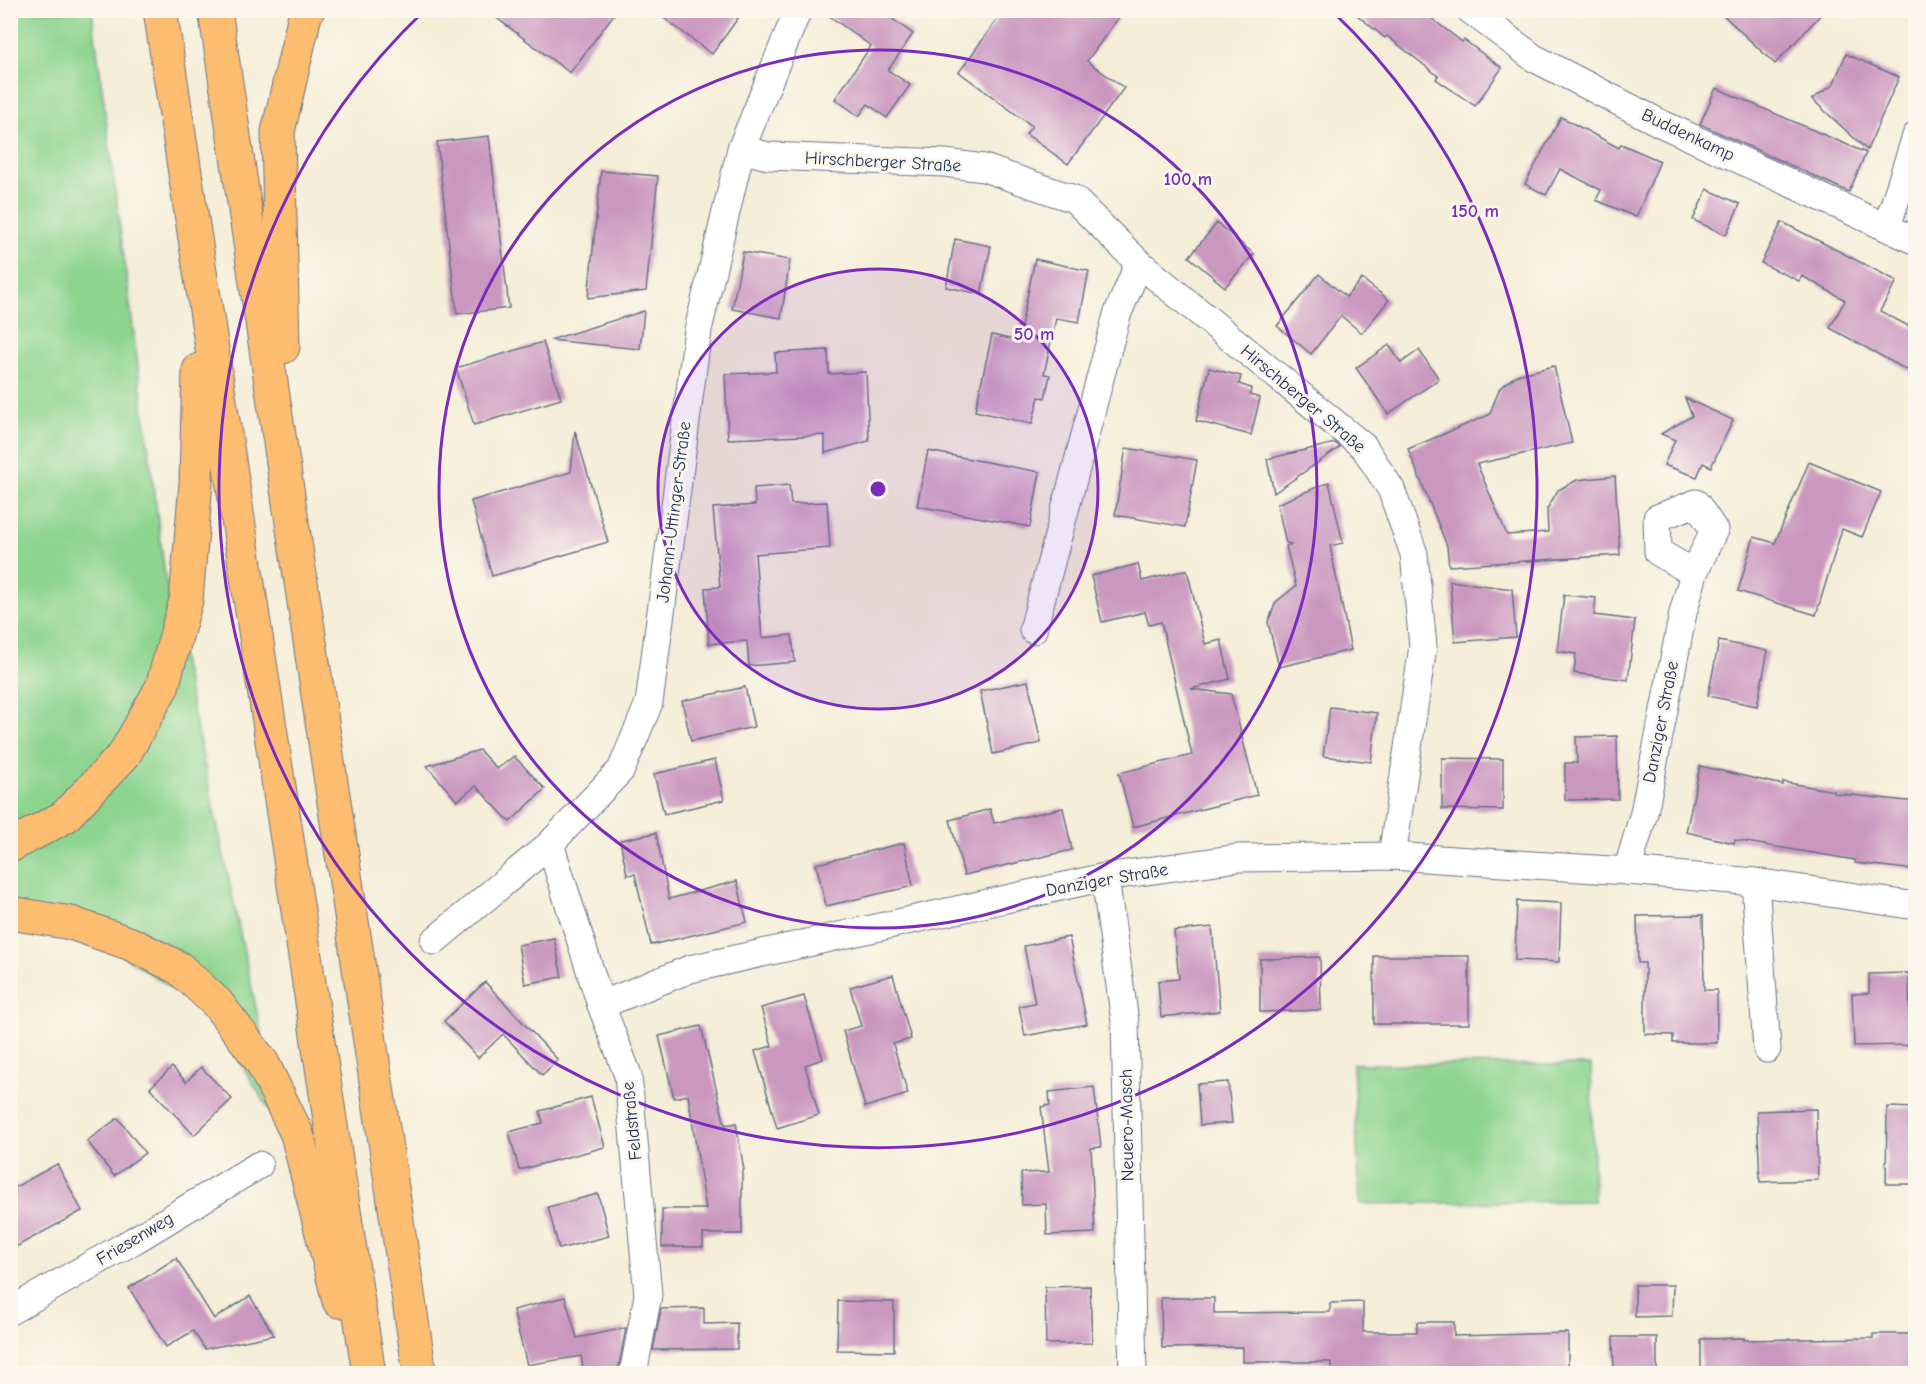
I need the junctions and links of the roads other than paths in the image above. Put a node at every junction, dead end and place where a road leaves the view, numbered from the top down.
1 (160, 10) edge
2 (215, 10) edge
3 (308, 10) edge
4 (798, 10) edge
5 (1470, 10) edge
6 (1916, 136) edge
7 (741, 149) junction
8 (1887, 227) junction
9 (1916, 241) edge
10 (1140, 263) junction
11 (201, 281) junction
12 (287, 495) junction
13 (1694, 573) dead end
14 (1033, 630) dead end
15 (550, 844) junction
16 (10, 846) edge
17 (1392, 856) junction
18 (1627, 871) junction
19 (1105, 877) junction
20 (1755, 882) junction
21 (1916, 906) edge
22 (10, 913) edge
23 (434, 941) dead end
24 (601, 1005) junction
25 (1767, 1049) dead end
26 (259, 1165) dead end
27 (10, 1311) edge
28 (357, 1374) edge
29 (369, 1374) edge
30 (420, 1374) edge
31 (633, 1374) edge
32 (1133, 1374) edge

1 - 11 highway
2 - 12 highway
3 - 12 highway
4 - 7 street, Johann-Uttinger-Straße
5 - 8 street, Buddenkamp
6 - 8 street
7 - 10 street, Hirschberger Straße
7 - 15 street, Johann-Uttinger-Straße
8 - 9 street, Buddenkamp
10 - 14 street
10 - 17 street, Hirschberger Straße
11 - 16 highway
11 - 29 highway
12 - 30 highway
13 - 18 street, Danziger Straße
15 - 23 street, Johann-Uttinger-Straße
15 - 24 street, Feldstraße
17 - 18 street, Danziger Straße
17 - 19 street, Danziger Straße
18 - 20 street, Danziger Straße
19 - 24 street, Danziger Straße
19 - 32 street, Neuero-Masch
20 - 21 street, Danziger Straße
20 - 25 street
22 - 28 highway
24 - 31 street, Feldstraße
26 - 27 street, Friesenweg

